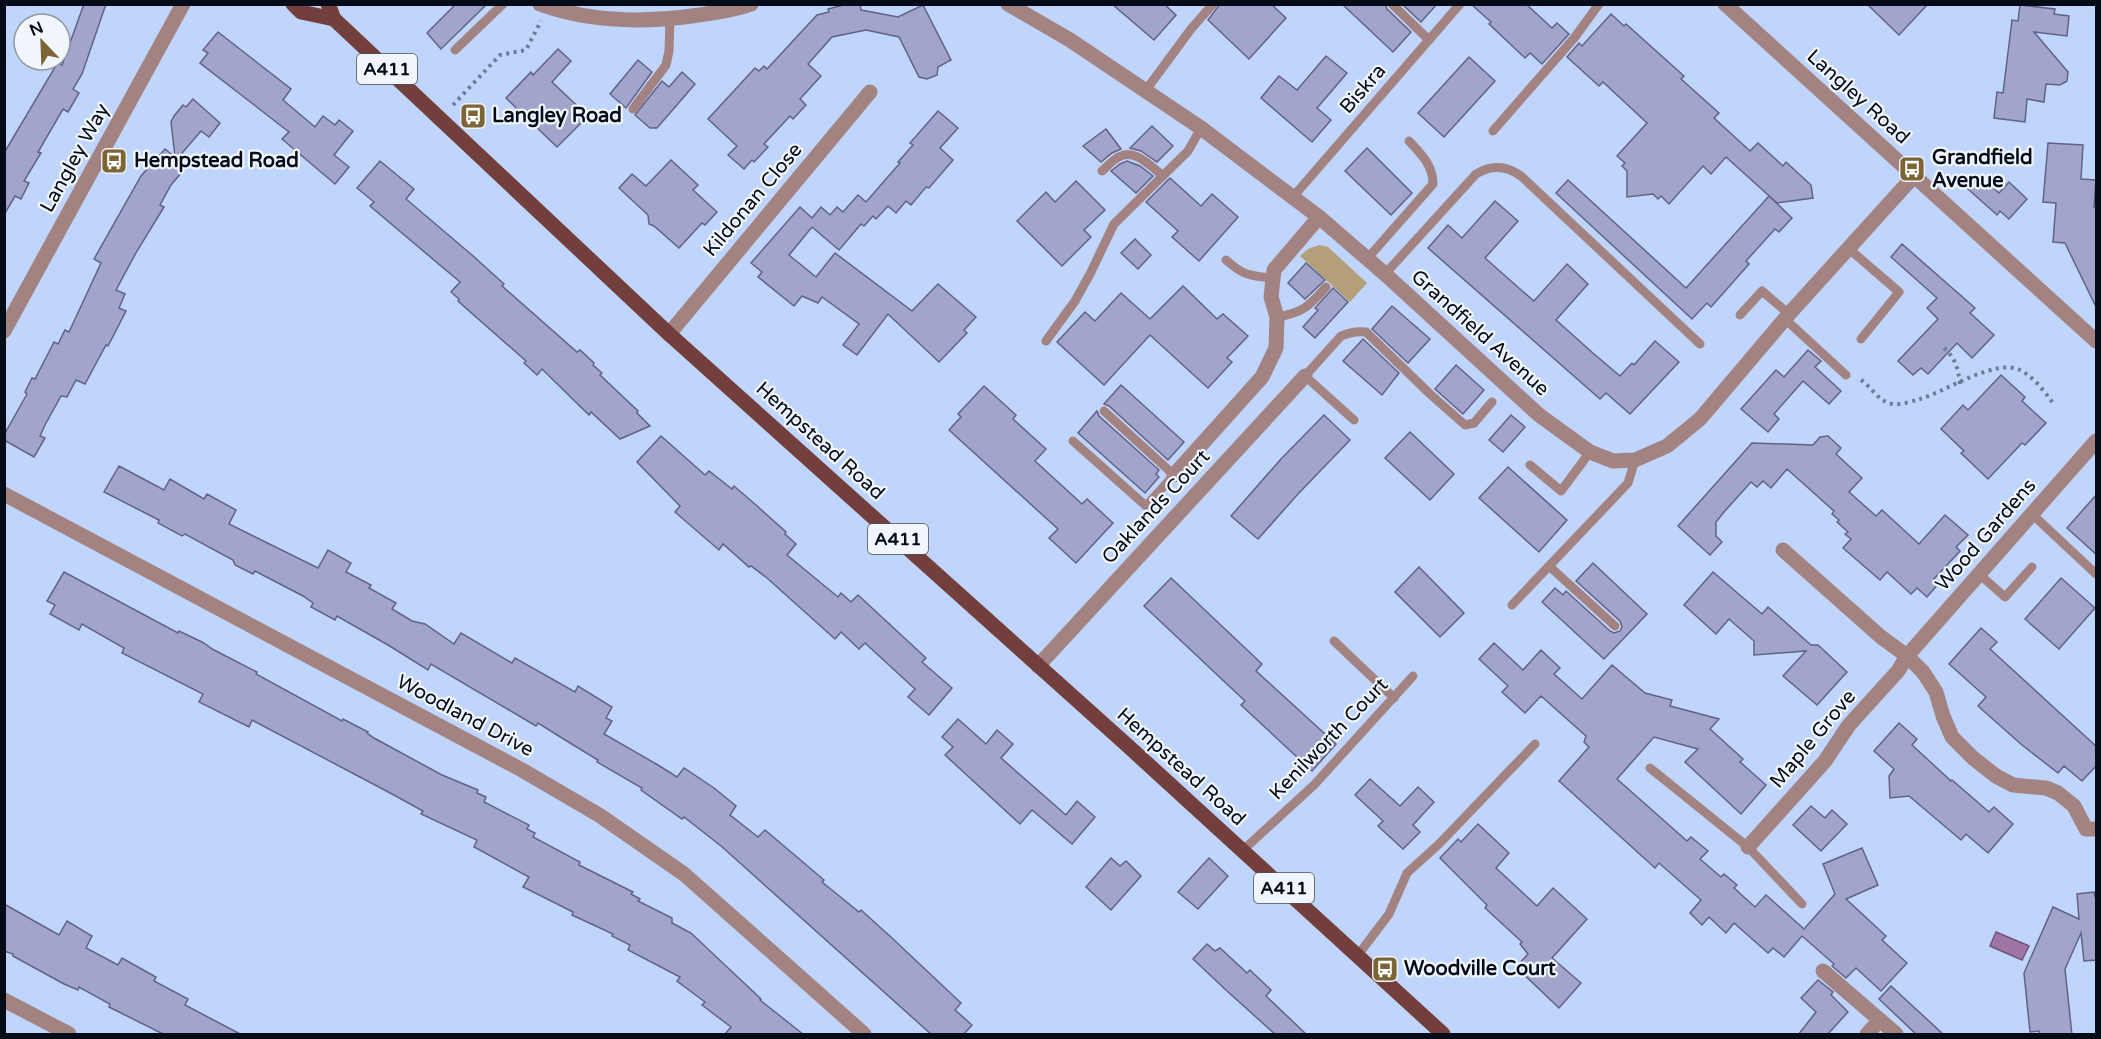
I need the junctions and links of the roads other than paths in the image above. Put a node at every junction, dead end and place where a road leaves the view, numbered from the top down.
1 (183, 4) edge
2 (293, 4) edge
3 (503, 4) edge
4 (751, 4) edge
5 (1008, 4) edge
6 (1213, 4) edge
7 (1392, 4) edge
8 (1460, 4) edge
9 (1599, 4) edge
10 (1725, 4) edge
11 (544, 6) edge
12 (707, 9) edge
13 (331, 12) edge
14 (670, 19) junction
15 (1429, 40) junction
16 (455, 50) dead end
17 (1146, 90) junction
18 (870, 92) dead end
19 (633, 109) dead end
20 (1201, 128) junction
21 (1493, 130) dead end
22 (1409, 141) dead end
23 (1102, 171) dead end
24 (1163, 176) junction
25 (1914, 176) junction
26 (1292, 198) junction
27 (1319, 218) junction
28 (1848, 248) junction
29 (1367, 259) junction
30 (1226, 260) dead end
31 (1385, 274) junction
32 (1272, 278) junction
33 (1326, 287) dead end
34 (1740, 315) dead end
35 (1787, 316) junction
36 (1277, 317) junction
37 (4, 331) edge
38 (669, 334) junction
39 (1861, 339) dead end
40 (2097, 340) edge
41 (1046, 341) dead end
42 (1700, 344) dead end
43 (1846, 375) road end
44 (1305, 376) junction
45 (1492, 402) dead end
46 (1104, 411) dead end
47 (1354, 420) dead end
48 (1073, 441) dead end
49 (2097, 441) edge
50 (1590, 452) junction
51 (1635, 460) junction
52 (1530, 465) dead end
53 (1174, 475) junction
54 (4, 494) edge
55 (2032, 514) junction
56 (1783, 550) dead end
57 (1549, 566) junction
58 (2032, 567) dead end
59 (1979, 574) junction
60 (2097, 574) edge
61 (1512, 605) dead end
62 (1615, 626) dead end
63 (1334, 641) dead end
64 (1907, 656) junction
65 (1038, 666) junction
66 (1413, 676) dead end
67 (1394, 698) junction
68 (1535, 744) dead end
69 (1650, 768) dead end
70 (2097, 829) edge
71 (1748, 847) junction
72 (1242, 851) junction
73 (1802, 904) dead end
74 (1358, 955) junction
75 (1823, 971) dead end
76 (4, 1000) edge
77 (1880, 1020) junction
78 (69, 1035) edge
79 (864, 1035) edge
80 (1443, 1035) edge
81 (1867, 1035) edge
82 (1896, 1035) edge

1 - 37 street, Langley Way
2 - 13 main road, Hempstead Road / A411
3 - 16 lane
4 - 12 street
5 - 17 street, Grandfield Avenue
6 - 17 lane
7 - 15 lane
8 - 15 lane, Biskra
9 - 21 lane
10 - 25 street, Langley Road
11 - 14 street
12 - 14 street
13 - 38 main road, Hempstead Road / A411
14 - 19 lane
15 - 26 lane, Biskra
17 - 20 street, Grandfield Avenue
18 - 38 street, Kildonan Close
20 - 24 lane
20 - 26 street, Grandfield Avenue
22 - 29 lane
23 - 24 lane
24 - 41 lane
25 - 28 street, Grandfield Avenue
25 - 40 street, Langley Road
26 - 27 street, Grandfield Avenue
27 - 29 street, Grandfield Avenue
27 - 32 street
28 - 35 street, Grandfield Avenue
28 - 39 lane
29 - 31 street, Grandfield Avenue
30 - 32 lane
31 - 42 lane
31 - 50 street, Grandfield Avenue
32 - 36 street
33 - 36 lane
34 - 35 lane
35 - 43 lane
35 - 51 street, Grandfield Avenue
36 - 53 street
38 - 65 main road, Hempstead Road / A411
44 - 45 lane
44 - 47 lane
44 - 65 street, Oaklands Court
46 - 53 lane
48 - 53 lane
49 - 55 street, Wood Gardens
50 - 51 street, Grandfield Avenue
50 - 52 lane
51 - 57 lane
54 - 79 street, Woodland Drive
55 - 59 street, Wood Gardens
55 - 60 lane
56 - 64 street
57 - 61 lane
57 - 62 lane
58 - 59 lane
59 - 64 street, Wood Gardens
63 - 67 lane
64 - 70 street
64 - 71 street, Maple Grove
65 - 72 main road, Hempstead Road / A411
66 - 67 lane, Kenilworth Court
67 - 72 lane, Kenilworth Court
68 - 74 lane
69 - 71 lane
71 - 73 lane
72 - 74 main road, Hempstead Road / A411
74 - 80 main road, Hempstead Road / A411
75 - 77 street
76 - 78 street
77 - 81 street
77 - 82 street

